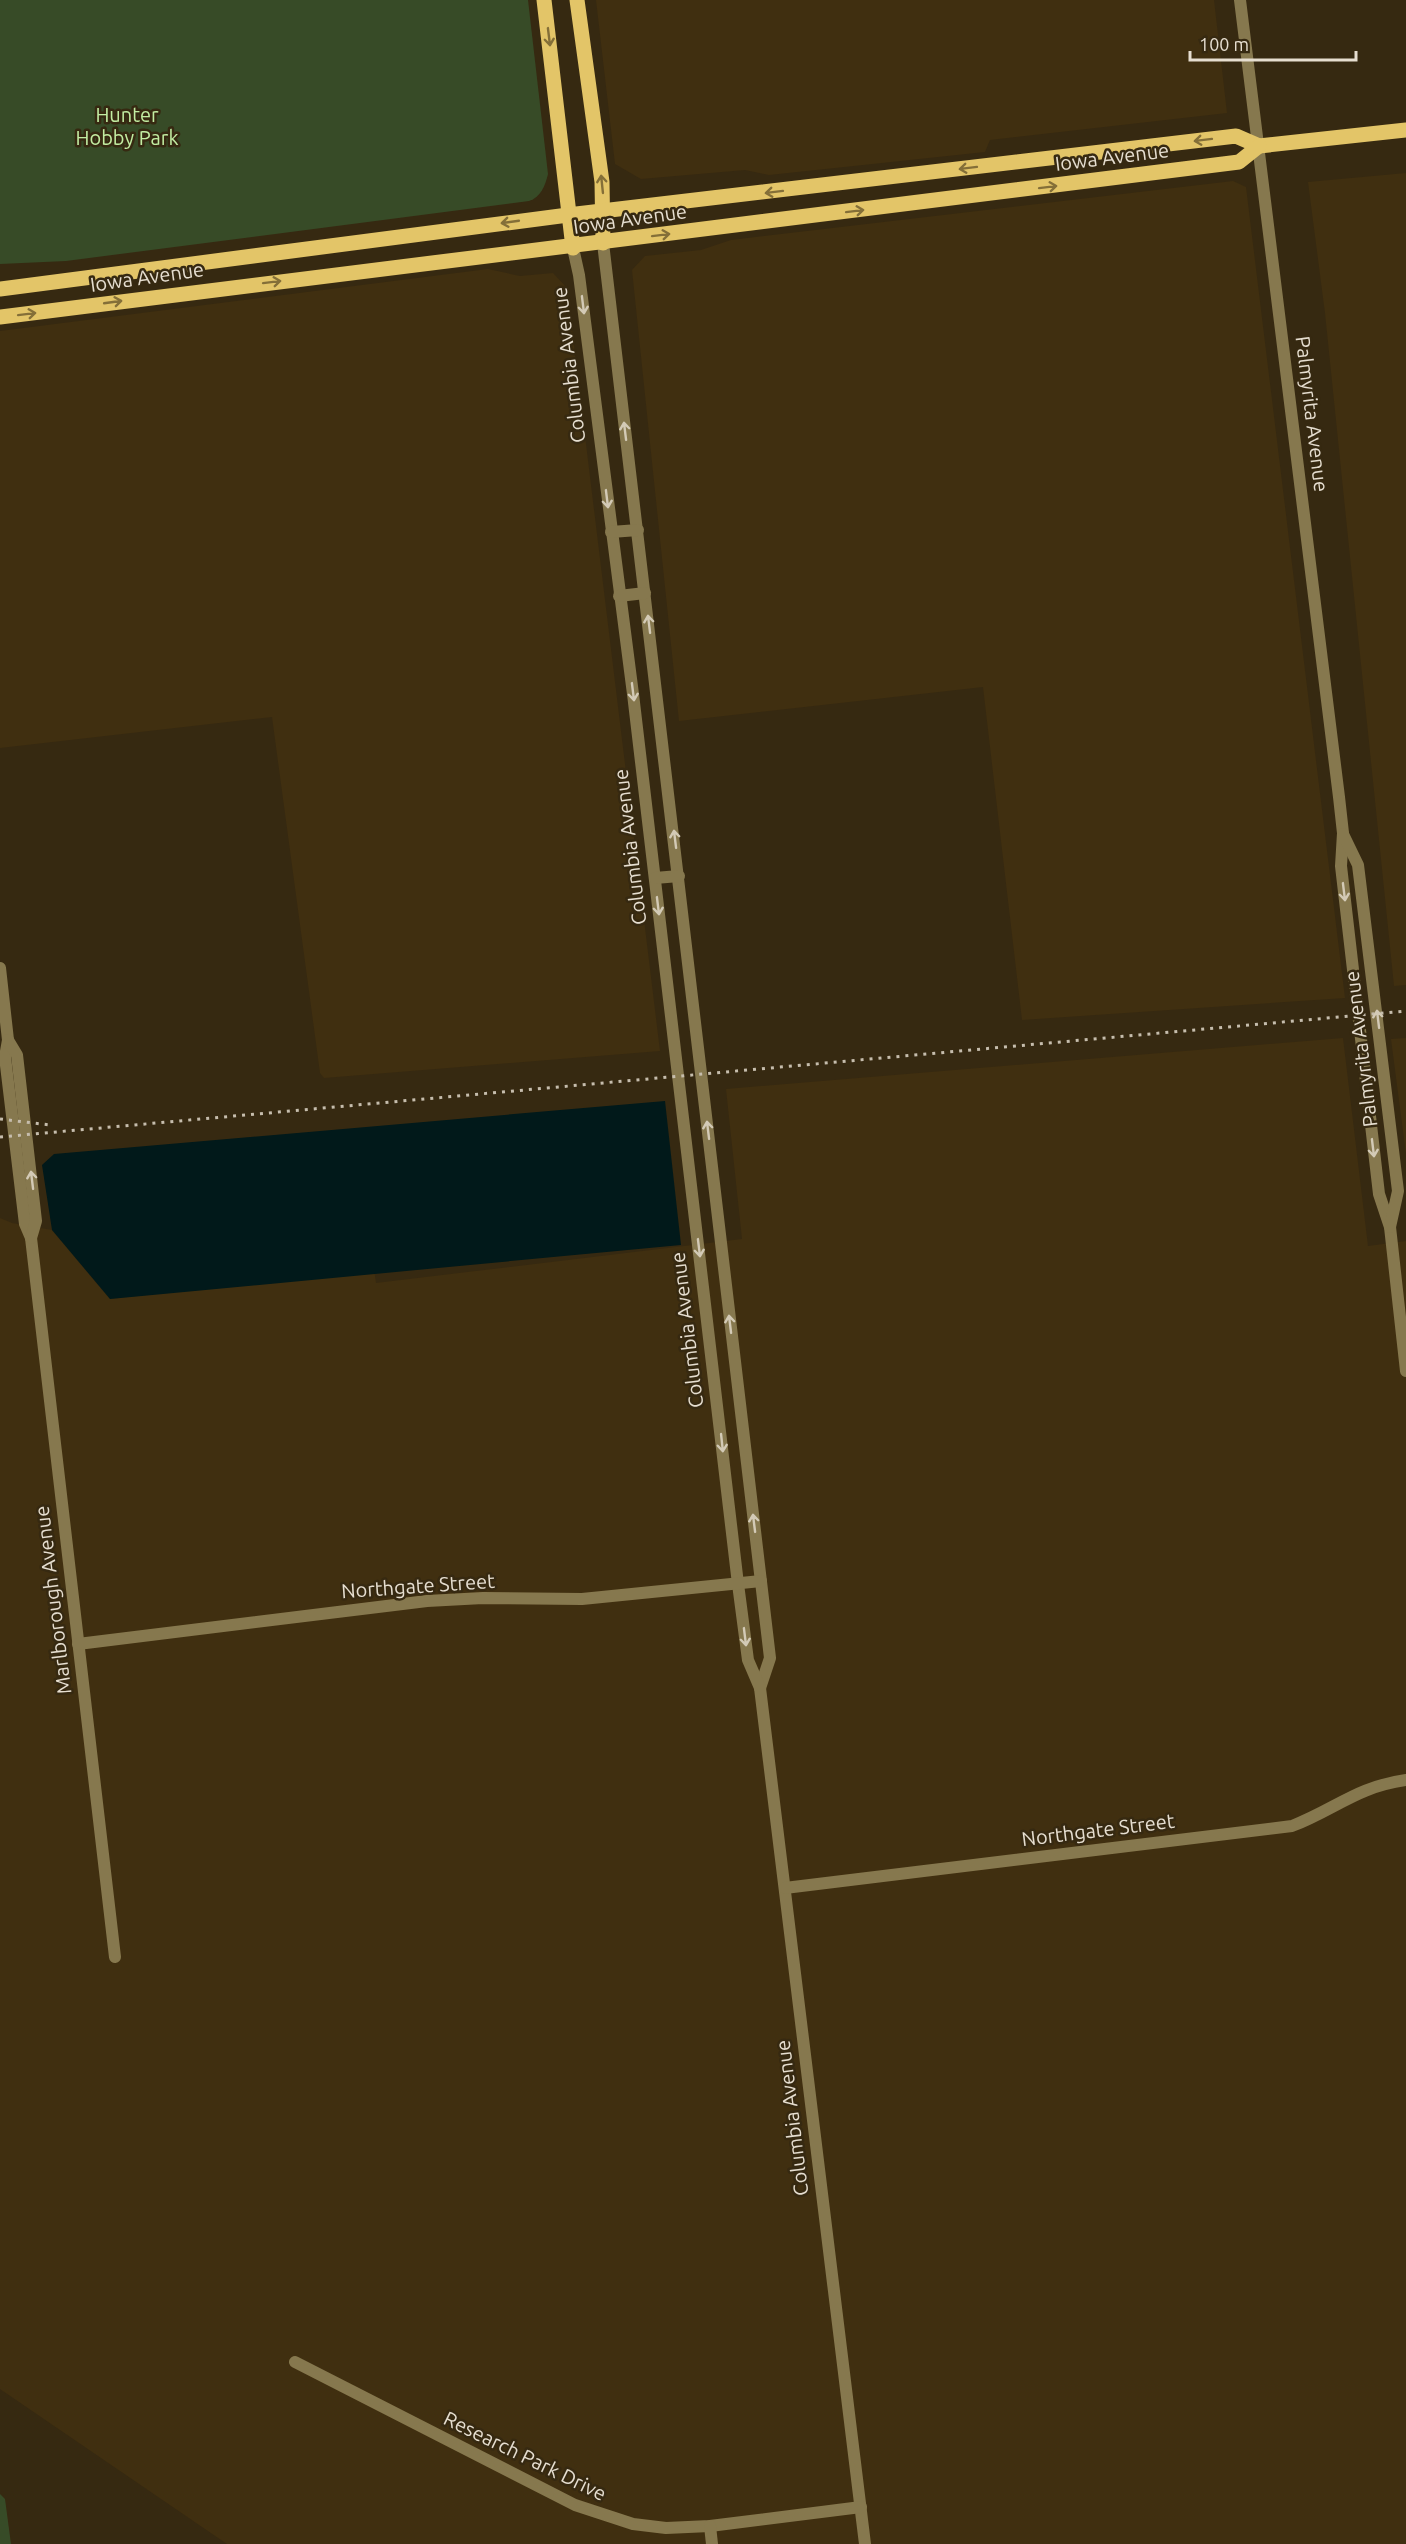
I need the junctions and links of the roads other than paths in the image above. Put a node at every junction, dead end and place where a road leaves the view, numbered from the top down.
1 (544, 0) edge
2 (577, 0) edge
3 (1240, 0) edge
4 (1406, 130) edge
5 (1259, 146) junction
6 (604, 212) junction
7 (568, 214) junction
8 (603, 243) junction
9 (573, 248) junction
10 (0, 289) edge
11 (0, 317) edge
12 (638, 530) junction
13 (611, 532) junction
14 (645, 593) junction
15 (620, 596) junction
16 (1343, 833) junction
17 (679, 876) junction
18 (655, 878) junction
19 (0, 974) edge
20 (1390, 1227) junction
21 (1406, 1371) edge
22 (737, 1382) junction
23 (715, 1385) junction
24 (762, 1581) junction
25 (738, 1584) junction
26 (78, 1644) junction
27 (760, 1688) junction
28 (1406, 1780) edge
29 (785, 1888) junction
30 (115, 1957) dead end
31 (295, 2362) dead end
32 (861, 2507) junction
33 (710, 2526) junction
34 (712, 2544) edge
35 (865, 2544) edge

1 -> 7 main road, Columbia Avenue
6 -> 2 main road, Columbia Avenue
3 - 5 street, Palmyrita Avenue
4 - 5 main road, Iowa Avenue
5 -> 6 main road, Iowa Avenue
8 -> 5 main road, Iowa Avenue
5 - 16 street, Palmyrita Avenue
6 - 7 main road, Iowa Avenue
6 - 8 main road, Columbia Avenue
7 - 9 main road, Columbia Avenue
7 -> 10 main road, Iowa Avenue
8 - 9 main road, Iowa Avenue
12 -> 8 street, Columbia Avenue
11 -> 9 main road, Iowa Avenue
9 -> 13 street, Columbia Avenue
12 - 13 street
12 - 14 street, Columbia Avenue
13 - 15 street, Columbia Avenue
14 - 15 street
17 -> 14 street, Columbia Avenue
15 -> 18 street, Columbia Avenue
16 -> 20 street, Palmyrita Avenue
20 -> 16 street, Palmyrita Avenue
17 - 18 street
22 -> 17 street, Columbia Avenue
18 -> 23 street, Columbia Avenue
19 - 26 street, Marlborough Avenue
20 - 21 street, Palmyrita Avenue
22 - 23 street
24 -> 22 street, Columbia Avenue
23 -> 25 street, Columbia Avenue
24 - 25 street, Northgate Street
24 - 27 street, Columbia Avenue
25 - 26 street, Northgate Street
25 -> 27 street, Columbia Avenue
26 - 30 street, Marlborough Avenue
27 - 29 street, Columbia Avenue
28 - 29 street, Northgate Street
29 - 32 street, Columbia Avenue
31 - 33 street, Research Park Drive
32 - 33 street, Research Park Drive
32 - 35 street, Columbia Avenue
33 - 34 street

